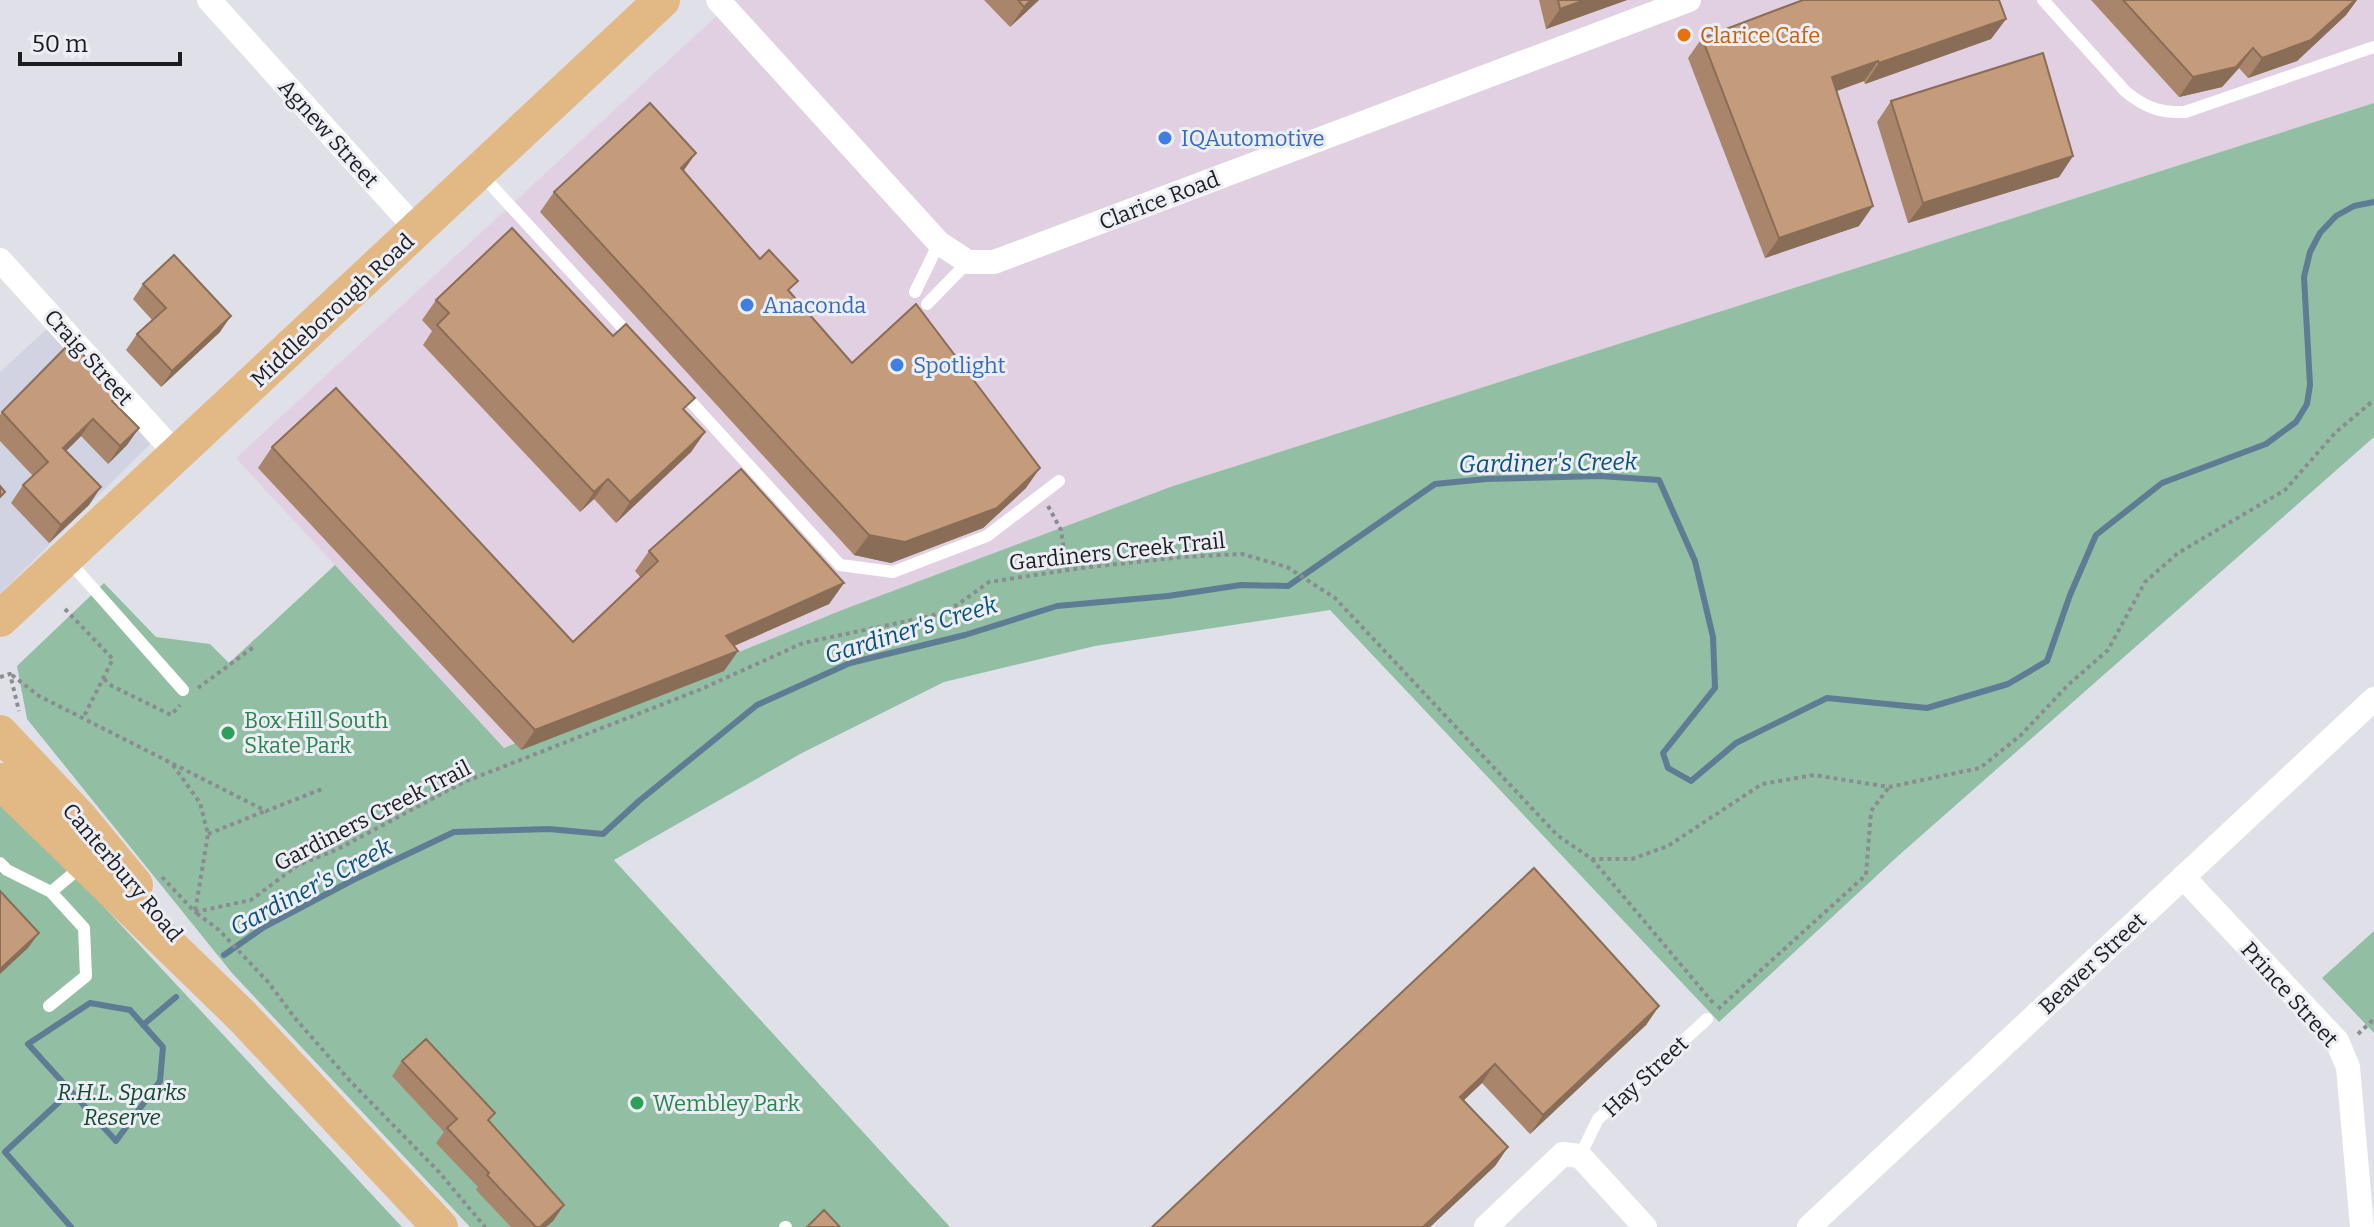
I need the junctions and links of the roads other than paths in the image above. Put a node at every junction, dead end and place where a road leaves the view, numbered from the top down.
1 (209, 0) edge
2 (718, 0) edge
3 (1689, 0) edge
4 (2043, 0) edge
5 (657, 2) edge
6 (2374, 47) edge
7 (479, 171) junction
8 (417, 230) junction
9 (939, 243) junction
10 (0, 260) edge
11 (968, 262) junction
12 (915, 292) dead end
13 (927, 304) dead end
14 (638, 345) edge
15 (670, 380) edge
16 (177, 455) junction
17 (1059, 481) dead end
18 (66, 558) junction
19 (0, 619) edge
20 (0, 629) edge
21 (183, 690) dead end
22 (2374, 699) edge
23 (10, 722) edge
24 (0, 781) edge
25 (85, 864) junction
26 (2, 869) edge
27 (2183, 877) junction
28 (51, 892) junction
29 (49, 1006) dead end
30 (242, 1016) junction
31 (1707, 1019) dead end
32 (1580, 1156) junction
33 (440, 1227) edge
34 (1486, 1227) edge
35 (1645, 1227) edge
36 (1809, 1227) edge
37 (2362, 1227) edge

1 - 8 street, Agnew Street
2 - 9 street
3 - 11 street, Clarice Road
4 - 6 lane
5 - 7 main road, Middleborough Road
7 - 8 main road, Middleborough Road
7 - 14 lane
8 - 16 main road, Middleborough Road
9 - 11 street
9 - 12 lane
10 - 16 street, Craig Street
11 - 13 lane
15 - 17 lane
16 - 18 main road, Middleborough Road
18 - 19 main road, Middleborough Road
18 - 21 lane
19 - 20 main road
22 - 27 street, Beaver Street
23 - 30 main road, Canterbury Road
24 - 25 main road, Canterbury Road
25 - 28 lane
25 - 30 main road, Canterbury Road
26 - 28 lane
27 - 36 street, Beaver Street
27 - 37 street, Prince Street
28 - 29 lane
30 - 33 main road, Canterbury Road
31 - 32 lane, Hay Street
32 - 34 street
32 - 35 street

